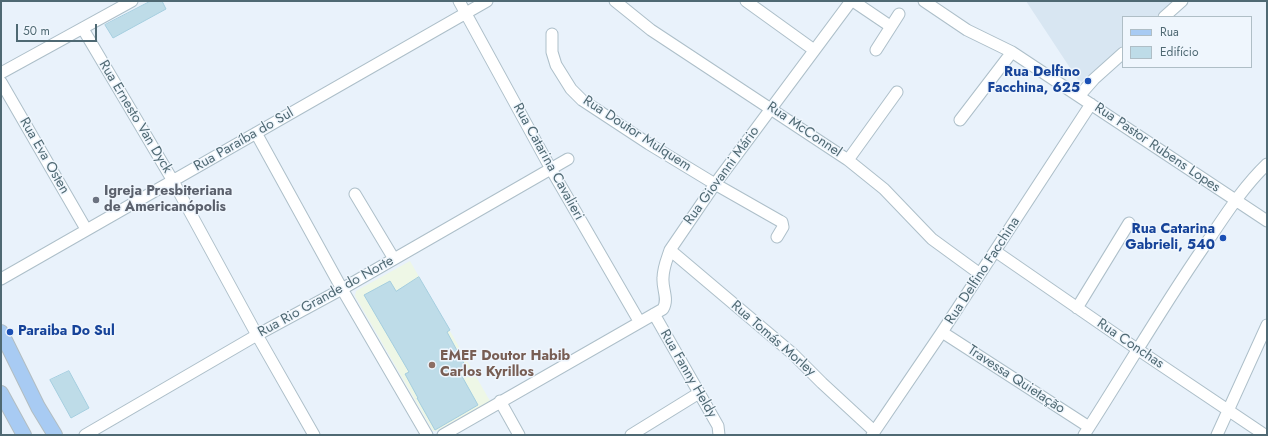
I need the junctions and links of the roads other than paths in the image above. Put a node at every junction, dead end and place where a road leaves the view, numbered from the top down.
1 (132, 1) edge
2 (459, 1) edge
3 (487, 1) edge
4 (615, 1) edge
5 (746, 1) edge
6 (852, 1) edge
7 (924, 1) edge
8 (1182, 1) edge
9 (466, 14) junction
10 (899, 14) dead end
11 (1165, 16) edge
12 (890, 26) junction
13 (83, 29) junction
14 (552, 34) dead end
15 (814, 50) junction
16 (876, 50) dead end
17 (1012, 52) junction
18 (1122, 54) edge
19 (1, 74) edge
20 (1, 82) edge
21 (898, 92) dead end
22 (1078, 96) junction
23 (1091, 104) junction
24 (772, 108) junction
25 (960, 120) dead end
26 (256, 133) junction
27 (568, 159) dead end
28 (848, 160) junction
29 (1267, 164) edge
30 (551, 169) junction
31 (173, 181) junction
32 (715, 184) junction
33 (355, 194) dead end
34 (1235, 200) junction
35 (1267, 221) edge
36 (1129, 222) dead end
37 (86, 229) junction
38 (777, 237) dead end
39 (670, 250) junction
40 (995, 251) junction
41 (394, 259) junction
42 (980, 274) junction
43 (1, 279) edge
44 (342, 289) junction
45 (1078, 308) junction
46 (654, 314) junction
47 (639, 321) junction
48 (1267, 324) edge
49 (1, 332) edge
50 (942, 332) junction
51 (257, 335) junction
52 (1137, 349) junction
53 (1, 393) edge
54 (699, 393) junction
55 (500, 401) junction
56 (1229, 411) junction
57 (1087, 431) edge
58 (873, 433) edge
59 (24, 435) edge
60 (55, 435) edge
61 (85, 435) edge
62 (314, 435) edge
63 (427, 435) edge
64 (443, 435) edge
65 (520, 435) edge
66 (631, 435) edge
67 (719, 435) edge
68 (1217, 435) edge
69 (1265, 435) edge

1 - 13 street
2 - 9 street, Rua Catarina Cavalieri
3 - 9 street, Rua Paraíba do Sul
4 - 24 street, Rua McConnel
5 - 15 street
6 - 12 street
6 - 15 street, Rua Giovanni Mário
7 - 17 street, Rua Pastor Rubens Lopes
8 - 11 street
9 - 26 street, Rua Paraíba do Sul
9 - 30 street, Rua Catarina Cavalieri
10 - 12 street
12 - 16 street
13 - 19 street
13 - 31 street, Rua Ernesto Van Dyck
14 - 32 street, Rua Doutor Mulquem
15 - 24 street, Rua Giovanni Mário
17 - 22 street, Rua Pastor Rubens Lopes
17 - 25 street
18 - 22 street
20 - 37 street, Rua Eva Osten
21 - 28 street
22 - 23 street, Rua Pastor Rubens Lopes
23 - 34 street, Rua Pastor Rubens Lopes
23 - 40 street, Rua Delfino Facchina
24 - 28 street, Rua McConnel
24 - 32 street, Rua Giovanni Mário
26 - 31 street, Rua Paraíba do Sul
26 - 44 street
27 - 30 street, Rua Rio Grande do Norte
28 - 42 street, Rua McConnel
29 - 34 street
30 - 41 street, Rua Rio Grande do Norte
30 - 47 street, Rua Catarina Cavalieri
31 - 37 street, Rua Paraíba do Sul
31 - 51 street, Rua Ernesto Van Dyck
32 - 38 street, Rua Doutor Mulquem
32 - 39 street, Rua Giovanni Mário
33 - 41 street
34 - 35 street, Rua Pastor Rubens Lopes
34 - 52 street
36 - 45 street
37 - 43 street, Rua Paraíba do Sul
39 - 46 street, Rua Giovanni Mário
39 - 58 street, Rua Tomás Morley
40 - 42 street, Rua Delfino Facchina
40 - 45 street, Rua Conchas
41 - 44 street, Rua Rio Grande do Norte
42 - 50 street, Rua Delfino Facchina
44 - 51 street, Rua Rio Grande do Norte
44 - 63 street
45 - 52 street, Rua Conchas
46 - 47 street
46 - 54 street, Rua Fanny Heldy
47 - 55 street
48 - 56 street
49 - 60 main road
50 - 57 street, Travessa Quietação
50 - 58 street, Rua Delfino Facchina
51 - 61 street, Rua Rio Grande do Norte
51 - 62 street, Rua Ernesto Van Dyck
52 - 56 street, Rua Conchas
52 - 57 street
53 - 59 main road
54 - 66 street
54 - 67 street, Rua Fanny Heldy
55 - 64 street
55 - 65 street
56 - 68 street
56 - 69 street, Rua Conchas

